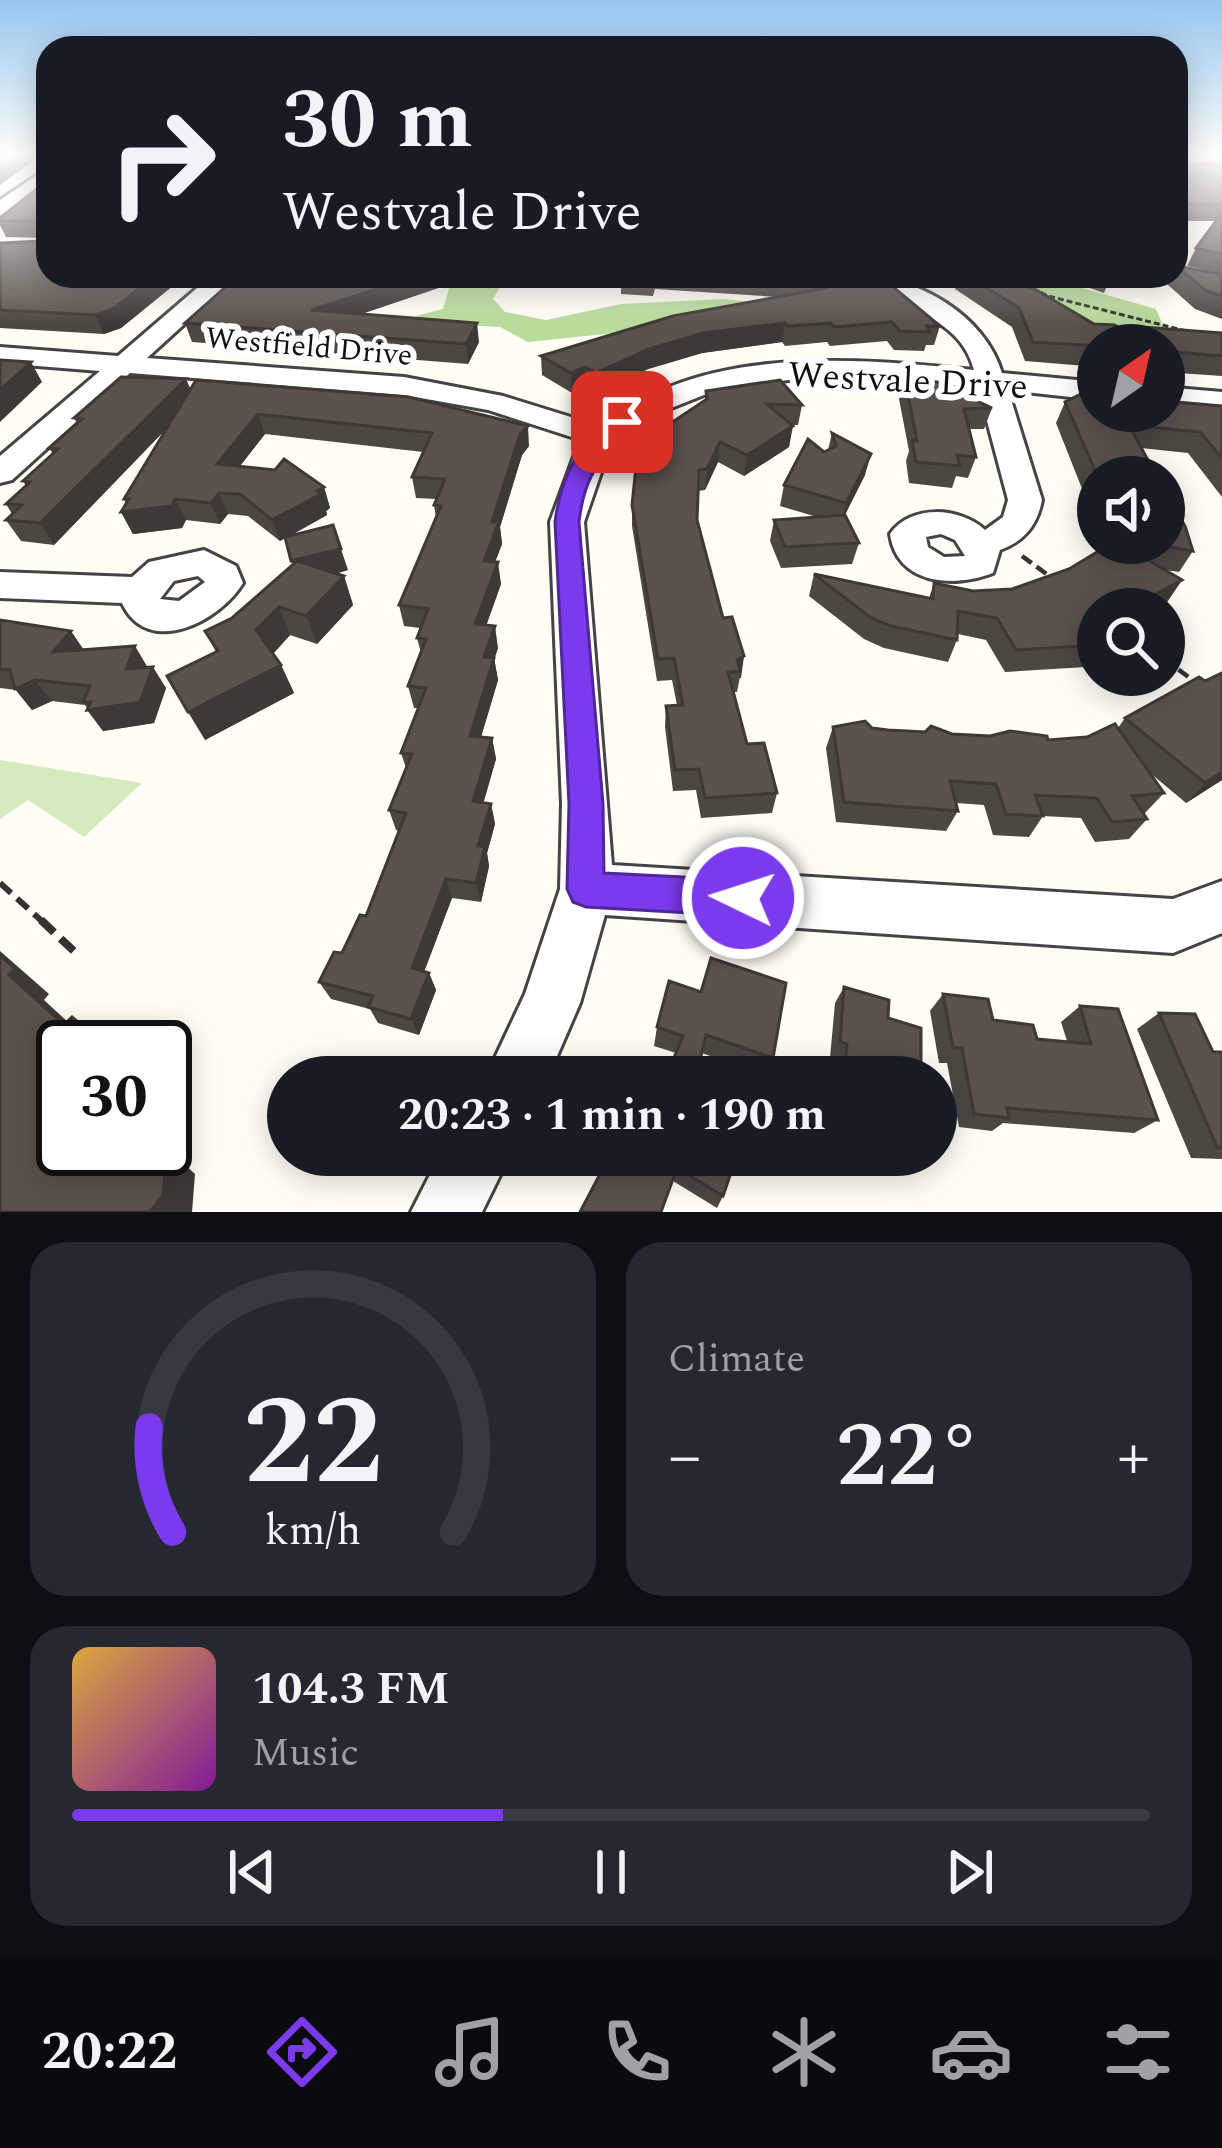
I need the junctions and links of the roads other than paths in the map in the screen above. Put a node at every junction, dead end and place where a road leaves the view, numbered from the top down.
1 (211, 288) edge
2 (893, 288) edge
3 (0, 356) edge
4 (123, 364) junction
5 (994, 382) junction
6 (1077, 389) edge
7 (1185, 398) edge
8 (1222, 401) edge
9 (606, 438) junction
10 (0, 472) edge
11 (990, 542) road end
12 (0, 585) edge
13 (141, 592) dead end
14 (586, 889) junction
15 (1222, 908) edge
16 (527, 1056) edge
17 (465, 1176) edge
18 (445, 1212) edge

1 - 4 street
2 - 5 street
3 - 4 street, Westfield Drive
4 - 9 street, Westfield Drive
4 - 10 street
5 - 6 street, Westvale Drive
5 - 9 street, Westvale Drive
5 - 11 street
7 - 8 street
9 - 14 street, Westvale Drive
12 - 13 street
14 - 15 street
14 - 16 street, Westvale Drive
17 - 18 street

